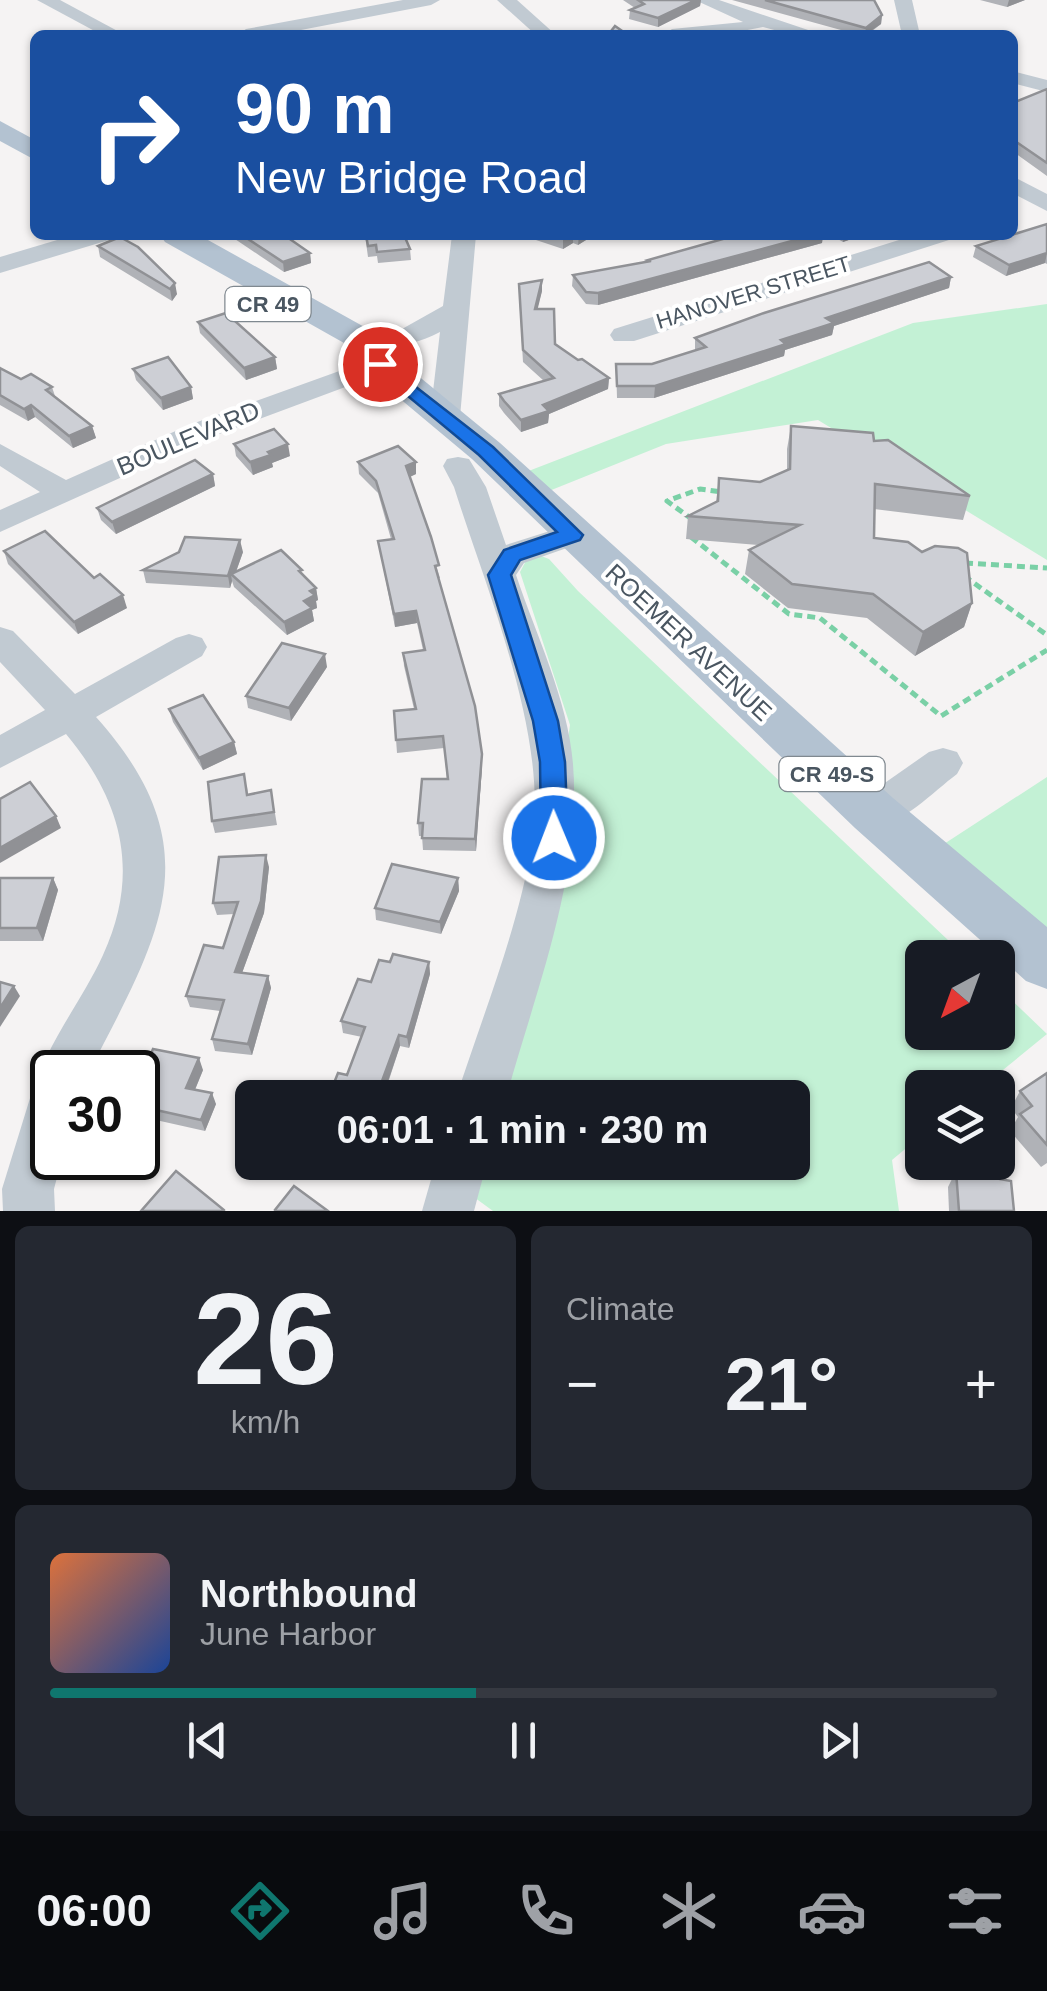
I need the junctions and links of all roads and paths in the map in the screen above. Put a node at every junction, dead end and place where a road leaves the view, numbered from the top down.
1 (49, 0) edge
2 (431, 0) edge
3 (506, 0) edge
4 (704, 0) edge
5 (772, 26) junction
6 (106, 30) edge
7 (272, 30) edge
8 (541, 30) edge
9 (728, 30) edge
10 (791, 30) edge
11 (1018, 79) edge
12 (1047, 86) edge
13 (1018, 190) edge
14 (1044, 202) edge
15 (1018, 211) edge
16 (84, 240) edge
17 (167, 240) edge
18 (185, 240) edge
19 (464, 240) edge
20 (924, 240) edge
21 (0, 266) edge
22 (457, 308) junction
23 (624, 335) dead end
24 (356, 336) junction
25 (380, 364) junction
26 (445, 417) junction
27 (0, 452) edge
28 (458, 466) dead end
29 (64, 492) junction
30 (737, 493) edge
31 (0, 522) edge
32 (572, 535) junction
33 (960, 562) edge
34 (1047, 568) edge
35 (957, 570) edge
36 (500, 575) junction
37 (1047, 635) edge
38 (0, 640) edge
39 (188, 647) dead end
40 (1047, 650) edge
41 (69, 714) junction
42 (0, 753) edge
43 (944, 762) dead end
44 (874, 813) junction
45 (1047, 964) edge
46 (76, 1050) edge
47 (485, 1080) edge
48 (30, 1180) edge
49 (457, 1180) edge
50 (28, 1211) edge
51 (448, 1211) edge

1 - 6 street
2 - 7 street
3 - 8 street
4 - 5 street
5 - 9 street
5 - 10 street
11 - 12 street
13 - 14 street
14 - 15 street
16 - 21 street
17 - 25 main road, CR 49
18 - 24 main road, CR 49
19 - 22 street
20 - 23 street, HANOVER STREET
22 - 24 street
22 - 26 street
24 - 25 main road, CR 49
25 - 26 main road, CR 49
25 - 29 street, BOULEVARD
26 - 32 main road, ROEMER AVENUE / CR 49
27 - 29 street
28 - 36 street
29 - 31 street, BOULEVARD
30 - 40 path
32 - 36 street
32 - 44 main road, ROEMER AVENUE / CR 49-S
33 - 34 path
35 - 37 path
36 - 47 street
38 - 41 street
39 - 41 street
41 - 42 street
41 - 46 street
43 - 44 street
44 - 45 main road, ROEMER AVENUE / CR 49-S
48 - 50 street
49 - 51 street

